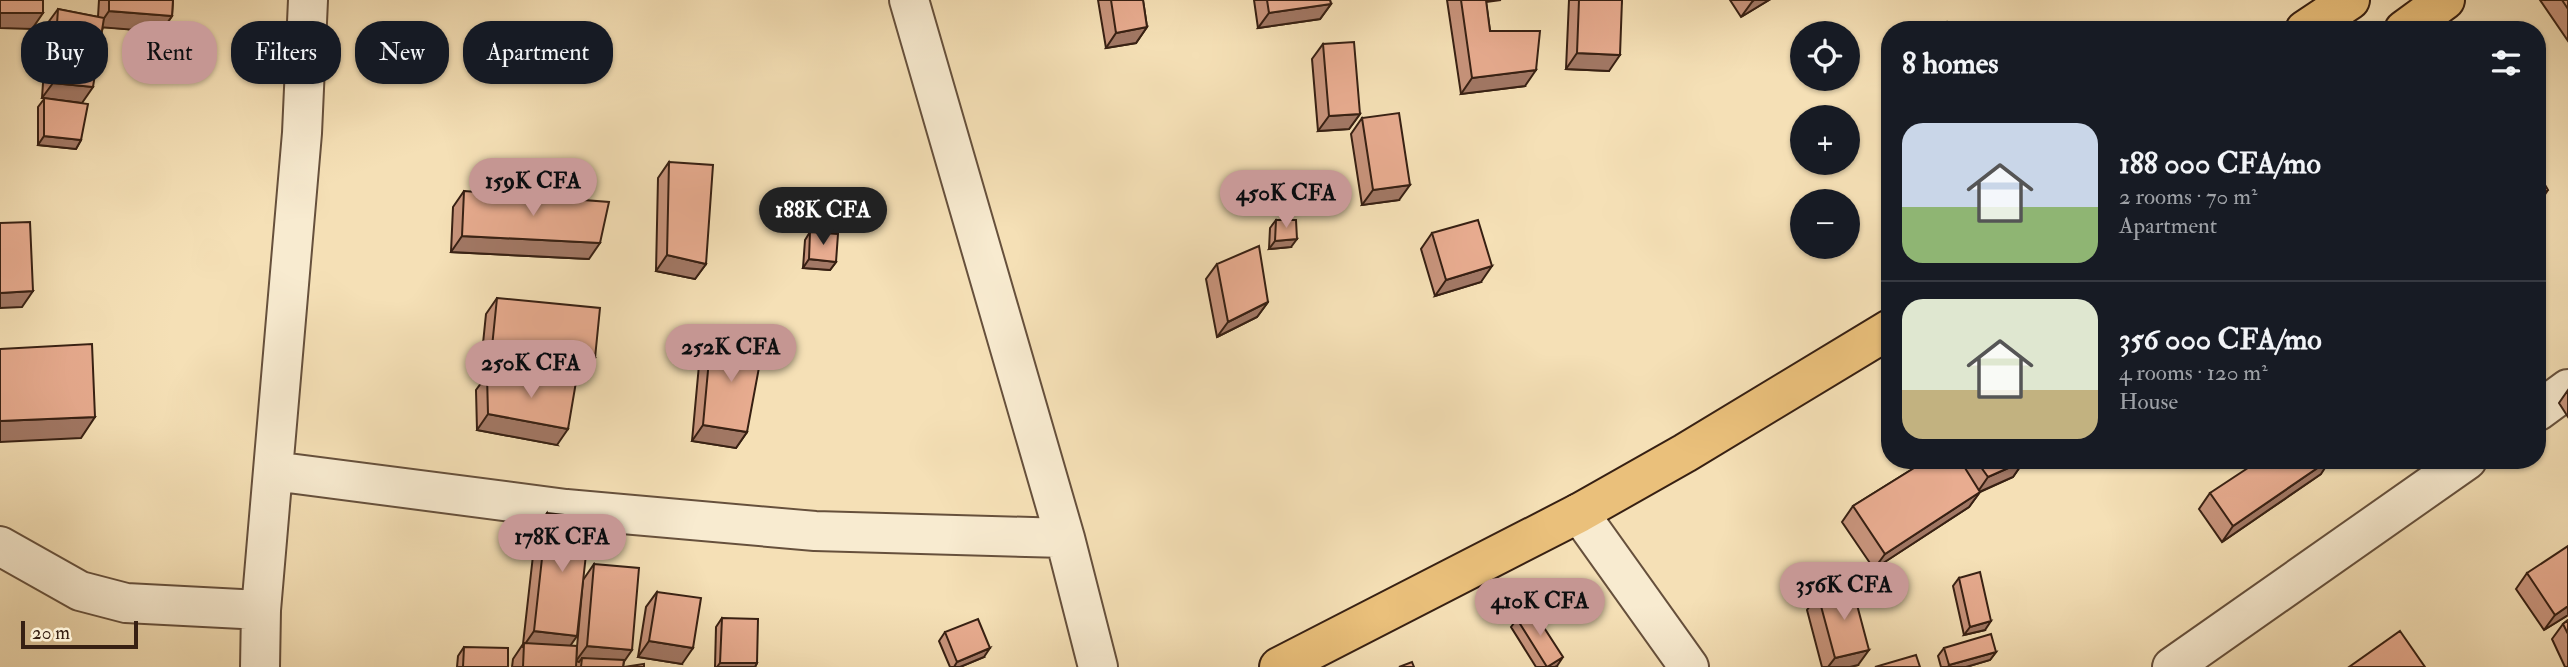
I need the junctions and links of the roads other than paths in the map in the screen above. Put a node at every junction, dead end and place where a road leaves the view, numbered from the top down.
1 (308, 0) edge
2 (909, 0) edge
3 (2350, 0) edge
4 (2445, 0) edge
5 (2318, 21) edge
6 (2416, 21) edge
7 (1881, 334) edge
8 (2568, 389) edge
9 (2546, 405) edge
10 (2454, 469) edge
11 (273, 471) junction
12 (1579, 513) junction
13 (1065, 538) junction
14 (0, 546) edge
15 (261, 610) junction
16 (260, 667) edge
17 (1098, 667) edge
18 (1279, 667) edge
19 (1689, 667) edge
20 (2172, 667) edge

1 - 11 street
2 - 13 street
3 - 5 main road
4 - 6 main road
7 - 12 main road
8 - 9 street
10 - 20 street
11 - 13 street
11 - 15 street
12 - 18 main road
12 - 19 street
13 - 17 street
14 - 15 street
15 - 16 street

